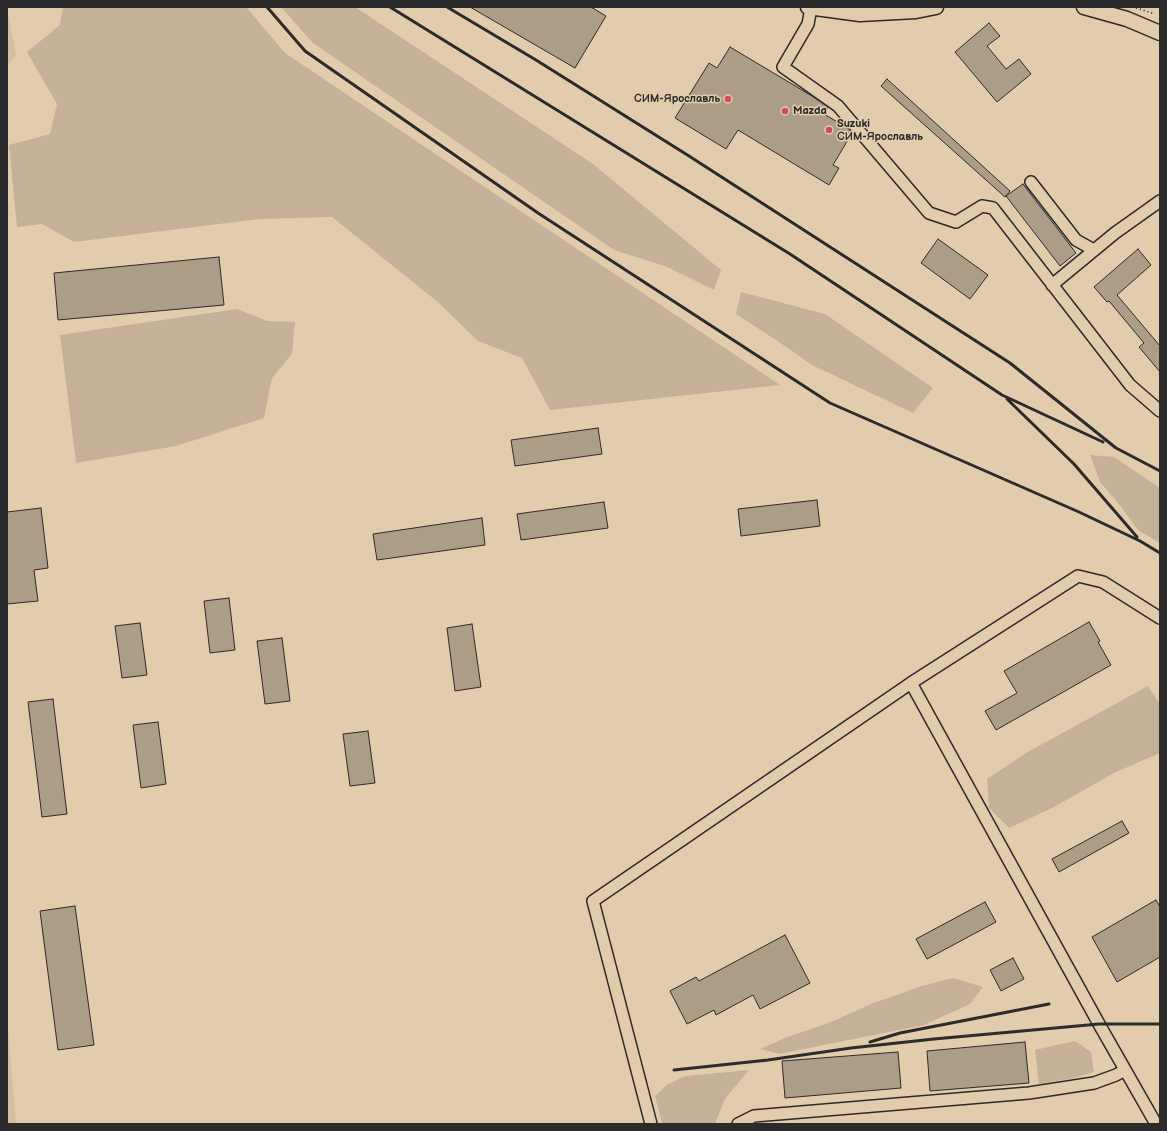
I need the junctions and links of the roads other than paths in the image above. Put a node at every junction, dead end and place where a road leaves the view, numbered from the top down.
1 (810, 7) edge
2 (936, 7) edge
3 (1084, 7) edge
4 (1160, 33) edge
5 (1031, 182) dead end
6 (1160, 201) edge
7 (1094, 250) junction
8 (1052, 285) junction
9 (1160, 411) edge
10 (1160, 618) edge
11 (911, 682) junction
12 (1125, 1070) junction
13 (651, 1124) edge
14 (738, 1124) edge
15 (1156, 1124) edge

1 - 2 main road
1 - 8 lane
3 - 4 main road
5 - 7 lane
6 - 7 lane
7 - 8 lane
8 - 9 lane
10 - 11 lane
11 - 12 lane
11 - 13 lane
12 - 14 lane
12 - 15 lane

